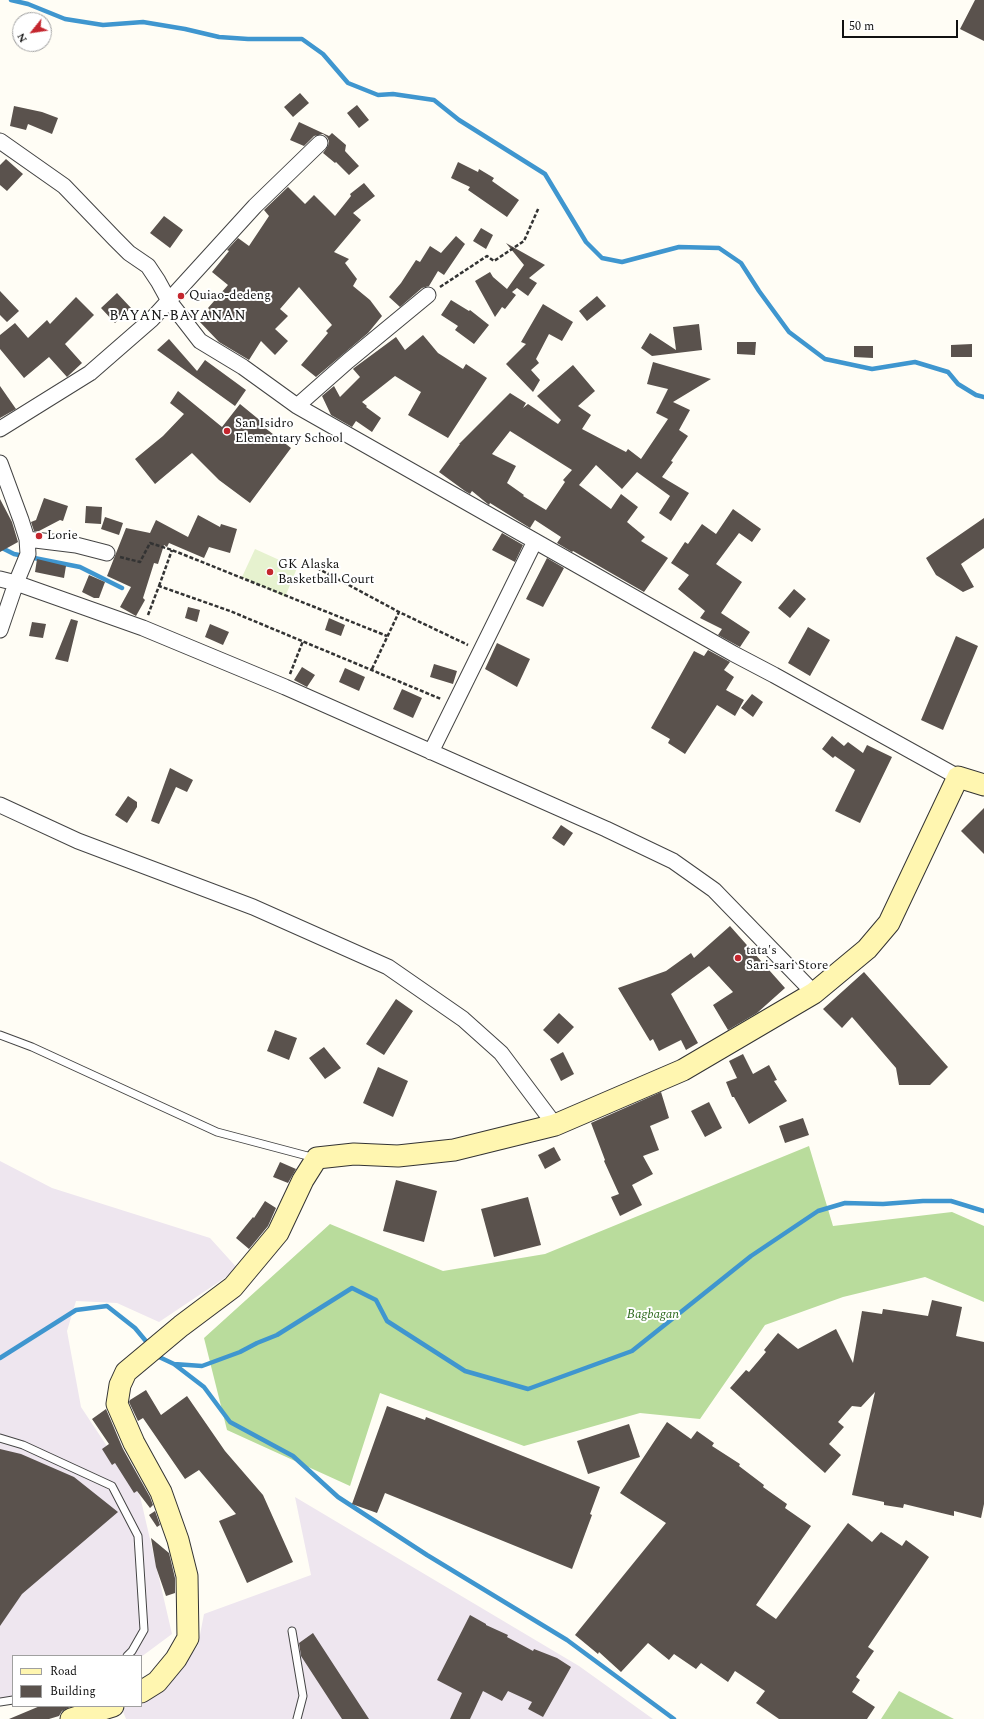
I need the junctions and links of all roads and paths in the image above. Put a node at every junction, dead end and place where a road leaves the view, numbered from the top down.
1 (0, 141) edge
2 (320, 143) dead end
3 (540, 207) dead end
4 (428, 295) joint
5 (169, 302) junction
6 (297, 406) junction
7 (0, 429) edge
8 (0, 463) edge
9 (535, 541) junction
10 (172, 550) junction
11 (27, 551) junction
12 (107, 553) joint
13 (317, 568) dead end
14 (0, 578) edge
15 (16, 583) junction
16 (159, 586) junction
17 (399, 612) junction
18 (144, 628) junction
19 (0, 630) edge
20 (387, 636) junction
21 (303, 640) junction
22 (480, 651) junction
23 (372, 669) junction
24 (285, 688) junction
25 (455, 704) junction
26 (431, 752) junction
27 (958, 777) junction
28 (984, 785) edge
29 (0, 805) edge
30 (814, 993) junction
31 (0, 1035) edge
32 (555, 1125) junction
33 (318, 1158) junction
34 (0, 1438) edge
35 (292, 1631) dead end
36 (128, 1655) edge
37 (142, 1691) edge
38 (12, 1700) edge
39 (0, 1702) edge
40 (110, 1707) edge
41 (70, 1719) edge
42 (297, 1719) edge

1 - 5 street
2 - 5 street
3 - 4 path
4 - 6 street
5 - 6 street
5 - 7 street
6 - 9 street
8 - 11 street
9 - 22 street
9 - 27 street
10 - 12 path
10 - 16 path
10 - 20 path
11 - 12 street
11 - 15 street
13 - 17 path
14 - 15 street
15 - 18 street
15 - 19 street
16 - 18 path
16 - 21 path
17 - 20 path
17 - 22 path
18 - 24 street
20 - 23 path
21 - 23 path
21 - 24 path
22 - 25 street
23 - 25 path
24 - 26 street
25 - 26 street
26 - 30 street
27 - 28 street
27 - 30 street
29 - 32 street
30 - 32 street
31 - 33 lane
32 - 33 street
33 - 37 street
34 - 36 lane
35 - 42 lane
38 - 39 lane
40 - 41 street

